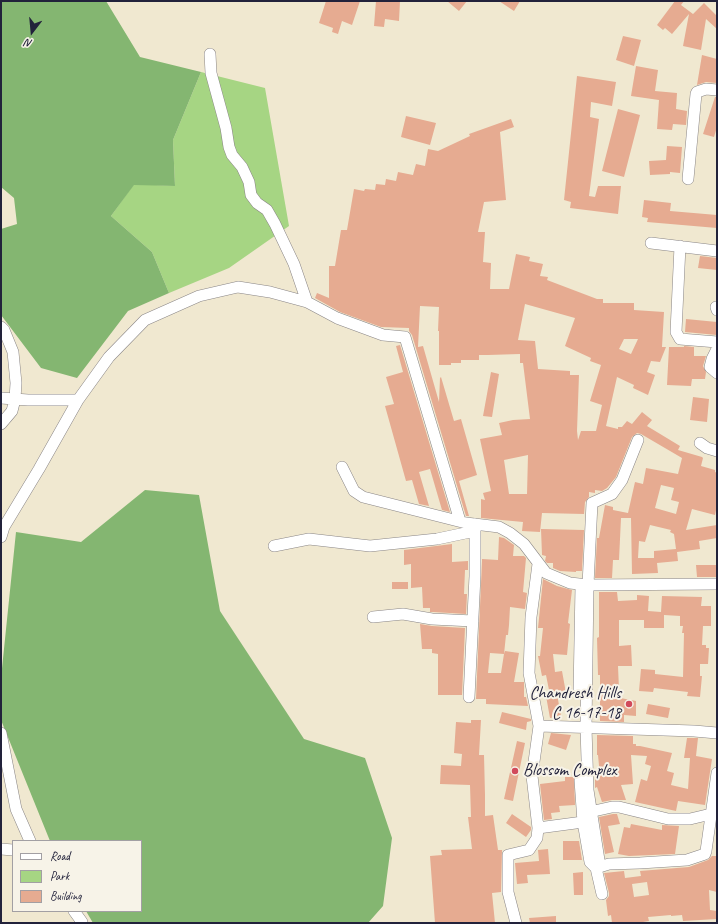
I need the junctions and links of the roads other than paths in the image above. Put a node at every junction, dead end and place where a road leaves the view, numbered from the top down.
1 (210, 54) dead end
2 (717, 90) edge
3 (688, 179) dead end
4 (652, 243) dead end
5 (680, 246) junction
6 (717, 251) edge
7 (307, 302) junction
8 (1, 327) edge
9 (717, 342) edge
10 (717, 349) edge
11 (717, 373) edge
12 (1, 398) edge
13 (15, 399) junction
14 (78, 400) junction
15 (1, 424) edge
16 (638, 440) dead end
17 (700, 443) dead end
18 (717, 451) edge
19 (342, 467) dead end
20 (460, 521) junction
21 (475, 528) junction
22 (1, 537) edge
23 (274, 546) dead end
24 (538, 564) junction
25 (585, 584) junction
26 (717, 584) edge
27 (373, 617) dead end
28 (473, 621) junction
29 (469, 697) dead end
30 (539, 726) junction
31 (583, 728) junction
32 (1, 733) edge
33 (717, 733) edge
34 (717, 773) edge
35 (711, 814) junction
36 (586, 816) junction
37 (538, 828) junction
38 (30, 840) edge
39 (1, 849) edge
40 (12, 850) edge
41 (596, 868) junction
42 (602, 894) dead end
43 (75, 912) edge
44 (82, 922) dead end
45 (516, 923) edge

1 - 7 street
2 - 3 street
4 - 5 street
5 - 6 street
5 - 9 street
7 - 14 street
7 - 20 street
8 - 13 street
10 - 11 street
12 - 13 street
13 - 14 street
13 - 15 street
14 - 22 street
16 - 25 street
17 - 18 street
19 - 20 street
20 - 21 street
21 - 23 street
21 - 24 street
21 - 28 street
24 - 25 street
24 - 30 street
25 - 26 street
25 - 31 street
27 - 28 street
28 - 29 street
30 - 31 street
30 - 37 street
31 - 33 street
31 - 36 street
32 - 38 street
34 - 35 street
35 - 36 street
35 - 41 street
36 - 37 street
36 - 41 street
37 - 45 street
39 - 40 street
41 - 42 street
43 - 44 street

